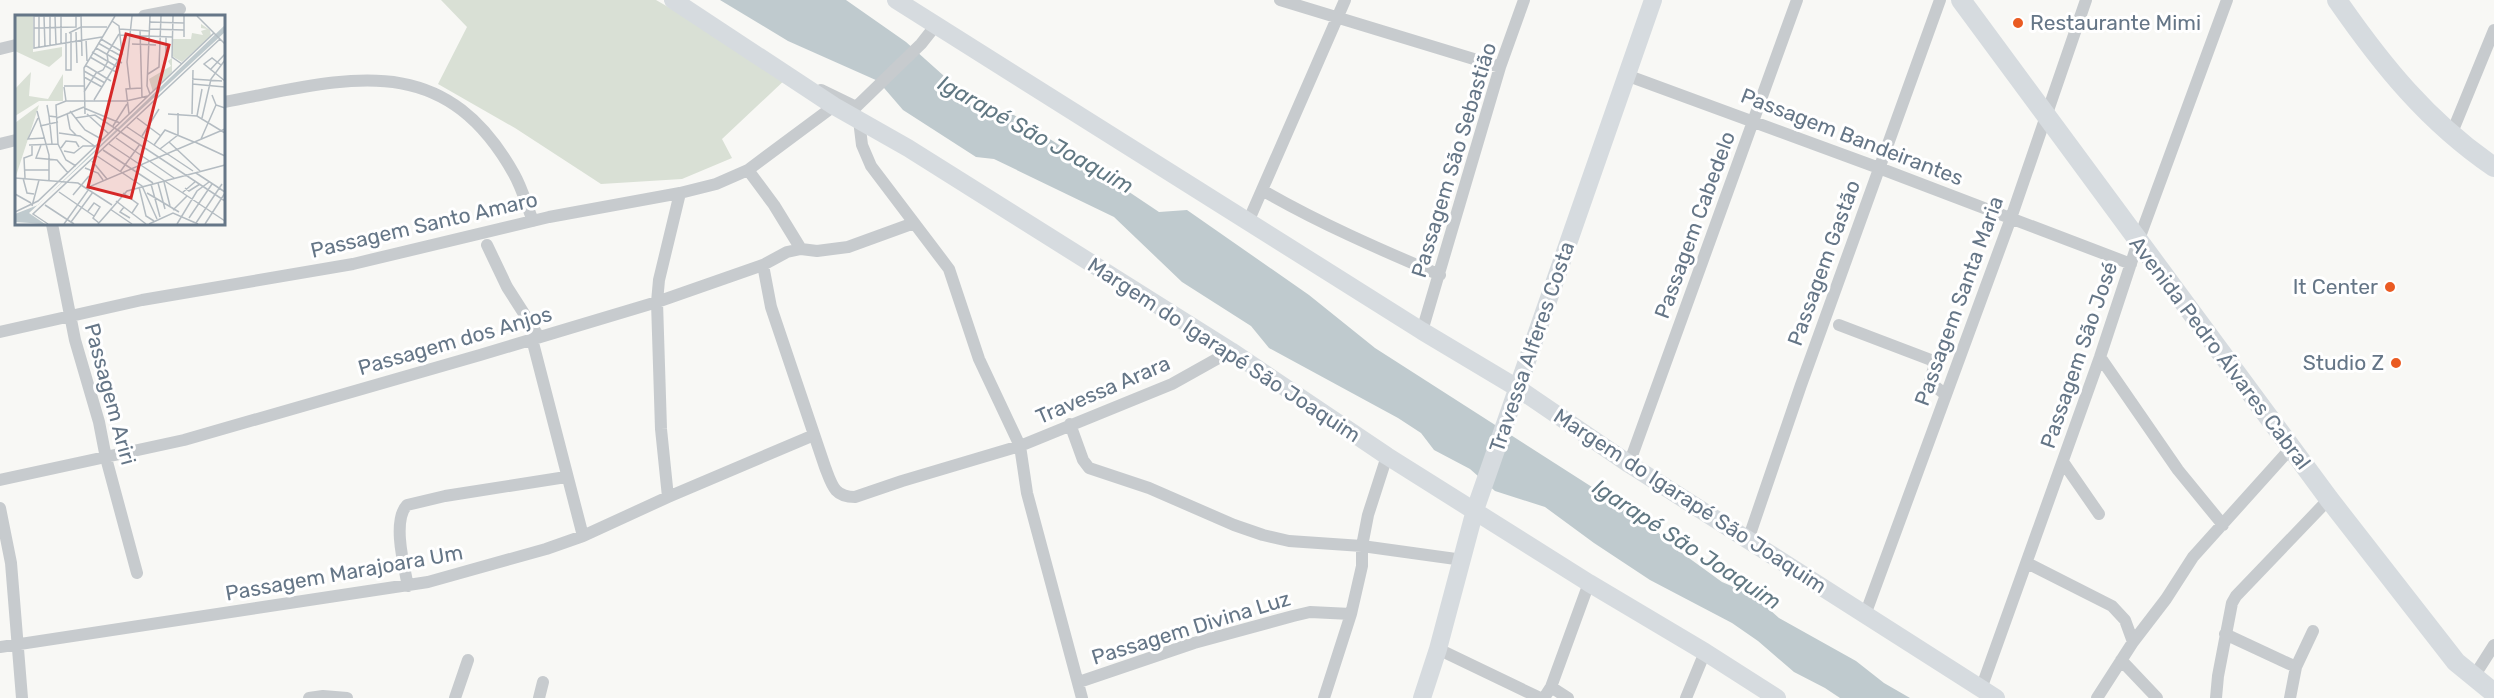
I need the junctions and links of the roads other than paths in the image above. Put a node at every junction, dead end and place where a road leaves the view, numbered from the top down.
1 (673, 0) edge
2 (896, 0) edge
3 (1280, 0) edge
4 (1345, 0) edge
5 (1524, 0) edge
6 (1653, 0) edge
7 (1797, 0) edge
8 (1940, 0) edge
9 (1961, 0) edge
10 (2086, 0) edge
11 (2227, 0) edge
12 (2337, 0) edge
13 (180, 9) dead end
14 (149, 15) edge
15 (1337, 18) junction
16 (936, 26) junction
17 (2494, 30) edge
18 (15, 45) edge
19 (0, 49) edge
20 (1500, 67) junction
21 (1626, 75) junction
22 (817, 94) junction
23 (225, 102) edge
24 (834, 106) junction
25 (2045, 113) junction
26 (859, 120) junction
27 (1754, 121) junction
28 (2451, 135) junction
29 (15, 140) edge
30 (0, 144) edge
31 (2494, 167) edge
32 (1879, 168) junction
33 (748, 170) junction
34 (1262, 190) junction
35 (680, 194) junction
36 (2011, 218) junction
37 (533, 221) junction
38 (1248, 222) junction
39 (914, 223) junction
40 (52, 225) edge
41 (2138, 242) junction
42 (487, 245) dead end
43 (801, 249) junction
44 (2131, 264) junction
45 (763, 265) junction
46 (1440, 275) junction
47 (657, 302) junction
48 (69, 316) junction
49 (1839, 325) dead end
50 (1422, 331) junction
51 (0, 332) edge
52 (535, 338) junction
53 (1231, 351) junction
54 (2100, 357) junction
55 (1517, 394) junction
56 (1946, 395) junction
57 (1071, 424) junction
58 (814, 435) junction
59 (1020, 446) junction
60 (2291, 448) junction
61 (1387, 456) junction
62 (106, 458) junction
63 (2063, 462) junction
64 (1629, 464) junction
65 (566, 477) junction
66 (0, 480) edge
67 (668, 496) junction
68 (2330, 499) junction
69 (1477, 505) junction
70 (0, 508) edge
71 (2099, 514) dead end
72 (2223, 525) junction
73 (583, 536) junction
74 (1748, 540) junction
75 (1362, 546) junction
76 (1463, 560) junction
77 (2027, 563) junction
78 (137, 573) dead end
79 (1589, 583) junction
80 (408, 586) junction
81 (1352, 614) junction
82 (1865, 615) junction
83 (2313, 632) dead end
84 (2225, 634) junction
85 (2133, 642) junction
86 (16, 644) junction
87 (2494, 645) edge
88 (0, 647) edge
89 (1438, 649) junction
90 (1706, 652) junction
91 (468, 660) dead end
92 (2121, 660) junction
93 (2296, 667) junction
94 (2473, 678) junction
95 (543, 682) dead end
96 (1078, 682) junction
97 (1551, 687) junction
98 (1989, 693) edge
99 (2494, 693) edge
100 (22, 698) edge
101 (309, 698) edge
102 (347, 698) edge
103 (455, 698) edge
104 (539, 698) edge
105 (1082, 698) edge
106 (1324, 698) edge
107 (1422, 698) edge
108 (1542, 698) edge
109 (1568, 698) edge
110 (1686, 698) edge
111 (1777, 698) edge
112 (2097, 698) edge
113 (2157, 698) edge
114 (2216, 698) edge
115 (2290, 698) edge

1 - 22 street, Margem do Igarapé São Joaquim
2 - 16 street, Margem do Igarapé São Joaquim
3 - 15 street
4 - 15 street
5 - 20 street, Passagem São Sebastião
6 - 21 street, Travessa Alferes Costa
7 - 27 street, Passagem Cabedelo
8 - 32 street, Passagem Gastão
9 - 25 main road, Avenida Pedro Álvares Cabral
10 - 25 street, Passagem Santa Maria
11 - 41 street, Passagem São José
12 - 28 main road
13 - 14 street
15 - 20 street
15 - 34 street
16 - 22 street
16 - 38 street, Margem do Igarapé São Joaquim
17 - 28 street
18 - 19 street
20 - 46 street, Passagem São Sebastião
21 - 27 street, Passagem Bandeirantes
21 - 55 street, Travessa Alferes Costa
22 - 24 street, Margem do Igarapé São Joaquim
23 - 37 street
24 - 26 street, Margem do Igarapé São Joaquim
24 - 33 street, Passagem Santo Amaro
25 - 36 street, Passagem Santa Maria
25 - 41 main road, Avenida Pedro Álvares Cabral
26 - 39 street
26 - 53 street, Margem do Igarapé São Joaquim
27 - 32 street, Passagem Bandeirantes
27 - 64 street, Passagem Cabedelo
28 - 31 main road
29 - 30 street
32 - 36 street, Passagem Bandeirantes
32 - 74 street, Passagem Gastão
33 - 35 street, Passagem Santo Amaro
33 - 43 street
34 - 38 street
34 - 46 street
35 - 37 street, Passagem Santo Amaro
35 - 47 street
36 - 44 street, Passagem Bandeirantes
36 - 56 street, Passagem Santa Maria
37 - 48 street, Passagem Santo Amaro
38 - 50 street, Margem do Igarapé São Joaquim
39 - 43 street, Passagem dos Anjos
39 - 59 street
40 - 48 street, Passagem Ariri
41 - 44 street, Passagem São José
41 - 60 main road, Avenida Pedro Álvares Cabral
42 - 52 street
43 - 45 street, Passagem dos Anjos
44 - 54 street, Passagem São José
45 - 47 street, Passagem dos Anjos
45 - 58 street
46 - 50 street, Passagem São Sebastião
47 - 52 street, Passagem dos Anjos
47 - 67 street
48 - 51 street, Passagem Santo Amaro
48 - 62 street, Passagem Ariri
49 - 56 street
50 - 55 street, Margem do Igarapé São Joaquim
52 - 62 street, Passagem dos Anjos
52 - 65 street
53 - 57 street, Travessa Arara
53 - 61 street, Margem do Igarapé São Joaquim
54 - 63 street, Passagem São José
54 - 72 street
55 - 64 street, Margem do Igarapé São Joaquim
55 - 69 street, Travessa Alferes Costa
56 - 82 street, Passagem Santa Maria
57 - 59 street, Travessa Arara
57 - 75 street
58 - 59 street, Travessa Arara
58 - 67 street, Passagem Marajoara Um
59 - 96 street
60 - 68 main road, Avenida Pedro Álvares Cabral
60 - 72 street
61 - 69 street, Margem do Igarapé São Joaquim
61 - 75 street
62 - 66 street, Passagem dos Anjos
62 - 78 street, Passagem Ariri
63 - 71 street
63 - 77 street, Passagem São José
64 - 74 street, Margem do Igarapé São Joaquim
65 - 73 street
65 - 80 street
67 - 73 street, Passagem Marajoara Um
68 - 84 street
68 - 94 main road, Avenida Pedro Álvares Cabral
69 - 76 street, Travessa Alferes Costa
69 - 79 street, Margem do Igarapé São Joaquim
70 - 86 street
72 - 85 street
73 - 80 street, Passagem Marajoara Um
74 - 82 street, Margem do Igarapé São Joaquim
75 - 76 street
75 - 81 street
76 - 89 street, Travessa Alferes Costa
77 - 85 street
77 - 98 street, Passagem São José
79 - 90 street, Margem do Igarapé São Joaquim
79 - 97 street
80 - 86 street, Passagem Marajoara Um
81 - 96 street, Passagem Divina Luz
81 - 106 street
82 - 98 street, Margem do Igarapé São Joaquim
83 - 93 street
84 - 93 street
84 - 114 street
85 - 92 street
86 - 88 street, Passagem Marajoara Um
86 - 100 street
87 - 94 street
89 - 107 street, Travessa Alferes Costa
89 - 108 street
90 - 110 street
90 - 111 street, Margem do Igarapé São Joaquim
91 - 103 street
92 - 112 street
92 - 113 street
93 - 115 street
94 - 99 main road, Avenida Pedro Álvares Cabral
95 - 104 street
96 - 105 street
97 - 108 street
97 - 109 street
101 - 102 street

